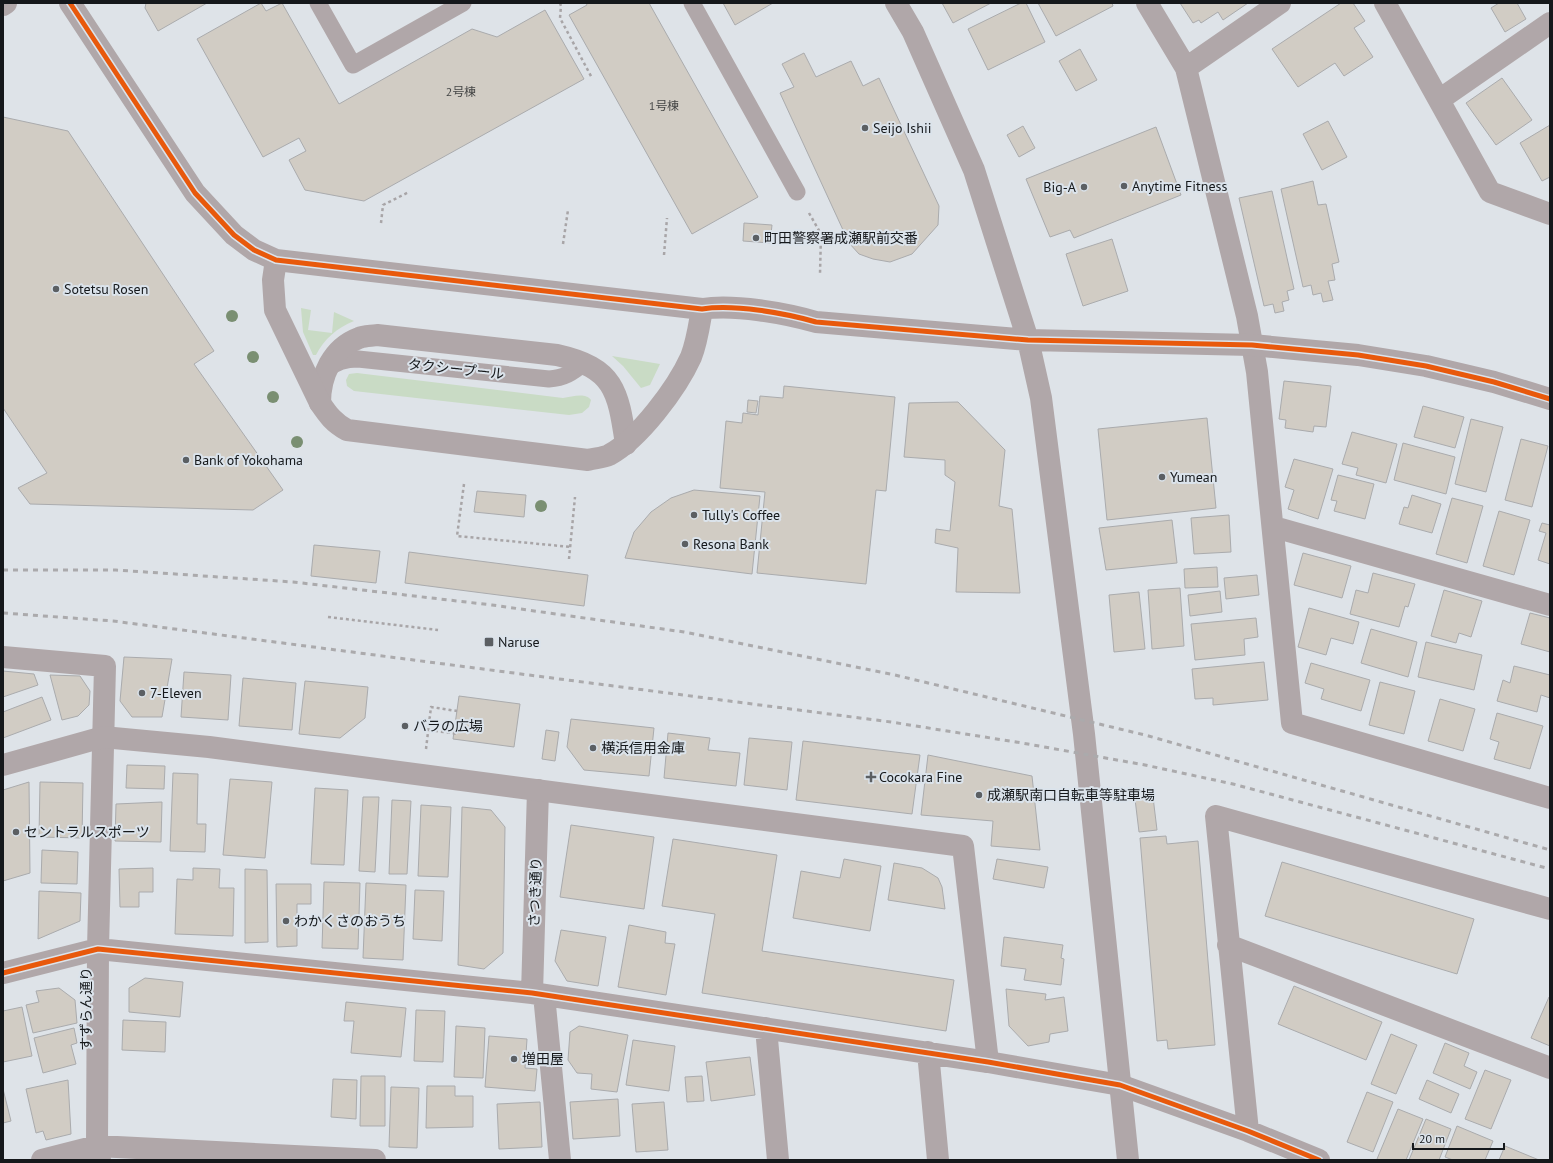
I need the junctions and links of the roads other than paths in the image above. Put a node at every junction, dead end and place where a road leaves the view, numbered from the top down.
1 (6, 3) edge
2 (70, 3) edge
3 (318, 3) edge
4 (463, 3) edge
5 (692, 3) edge
6 (896, 3) edge
7 (1147, 3) edge
8 (1280, 3) edge
9 (1385, 3) edge
10 (3, 5) edge
11 (1550, 23) edge
12 (1186, 68) junction
13 (1439, 100) junction
14 (797, 192) dead end
15 (1550, 214) edge
16 (276, 260) junction
17 (702, 310) junction
18 (1028, 340) junction
19 (1252, 345) junction
20 (1550, 399) edge
21 (320, 403) junction
22 (626, 444) junction
23 (1274, 527) junction
24 (1550, 605) edge
25 (3, 657) edge
26 (103, 737) junction
27 (3, 765) edge
28 (538, 790) junction
29 (1550, 798) edge
30 (1550, 909) edge
31 (1228, 945) junction
32 (98, 949) junction
33 (3, 973) edge
34 (538, 994) junction
35 (766, 1028) junction
36 (928, 1052) junction
37 (988, 1062) junction
38 (1550, 1068) edge
39 (1120, 1085) junction
40 (1248, 1131) junction
41 (99, 1153) edge
42 (42, 1160) edge
43 (375, 1160) edge
44 (560, 1160) edge
45 (778, 1160) edge
46 (938, 1160) edge
47 (1128, 1160) edge
48 (1319, 1160) edge

1 - 10 street
2 - 16 street
3 - 4 lane
5 - 14 lane
6 - 18 street
7 - 12 street
8 - 12 street
9 - 13 street
11 - 13 street
12 - 19 street
13 - 15 street
16 - 17 street
16 - 21 street
17 - 18 street
17 - 22 street
18 - 19 street
18 - 39 street
19 - 20 street
19 - 23 street
21 - 22 street
21 - 22 street
23 - 24 street
23 - 29 street
25 - 26 street, すずらん通り
26 - 27 street
26 - 28 street
26 - 32 street, すずらん通り
28 - 34 street, さつき通り
28 - 37 street
30 - 31 street
31 - 38 street
31 - 40 street
32 - 33 street
32 - 34 street
32 - 41 street, すずらん通り
34 - 35 street
34 - 44 street, さつき通り
35 - 36 street
35 - 45 street
36 - 37 street
36 - 46 street
37 - 39 street
39 - 40 street
39 - 47 street
40 - 48 street
41 - 42 street
41 - 43 street

